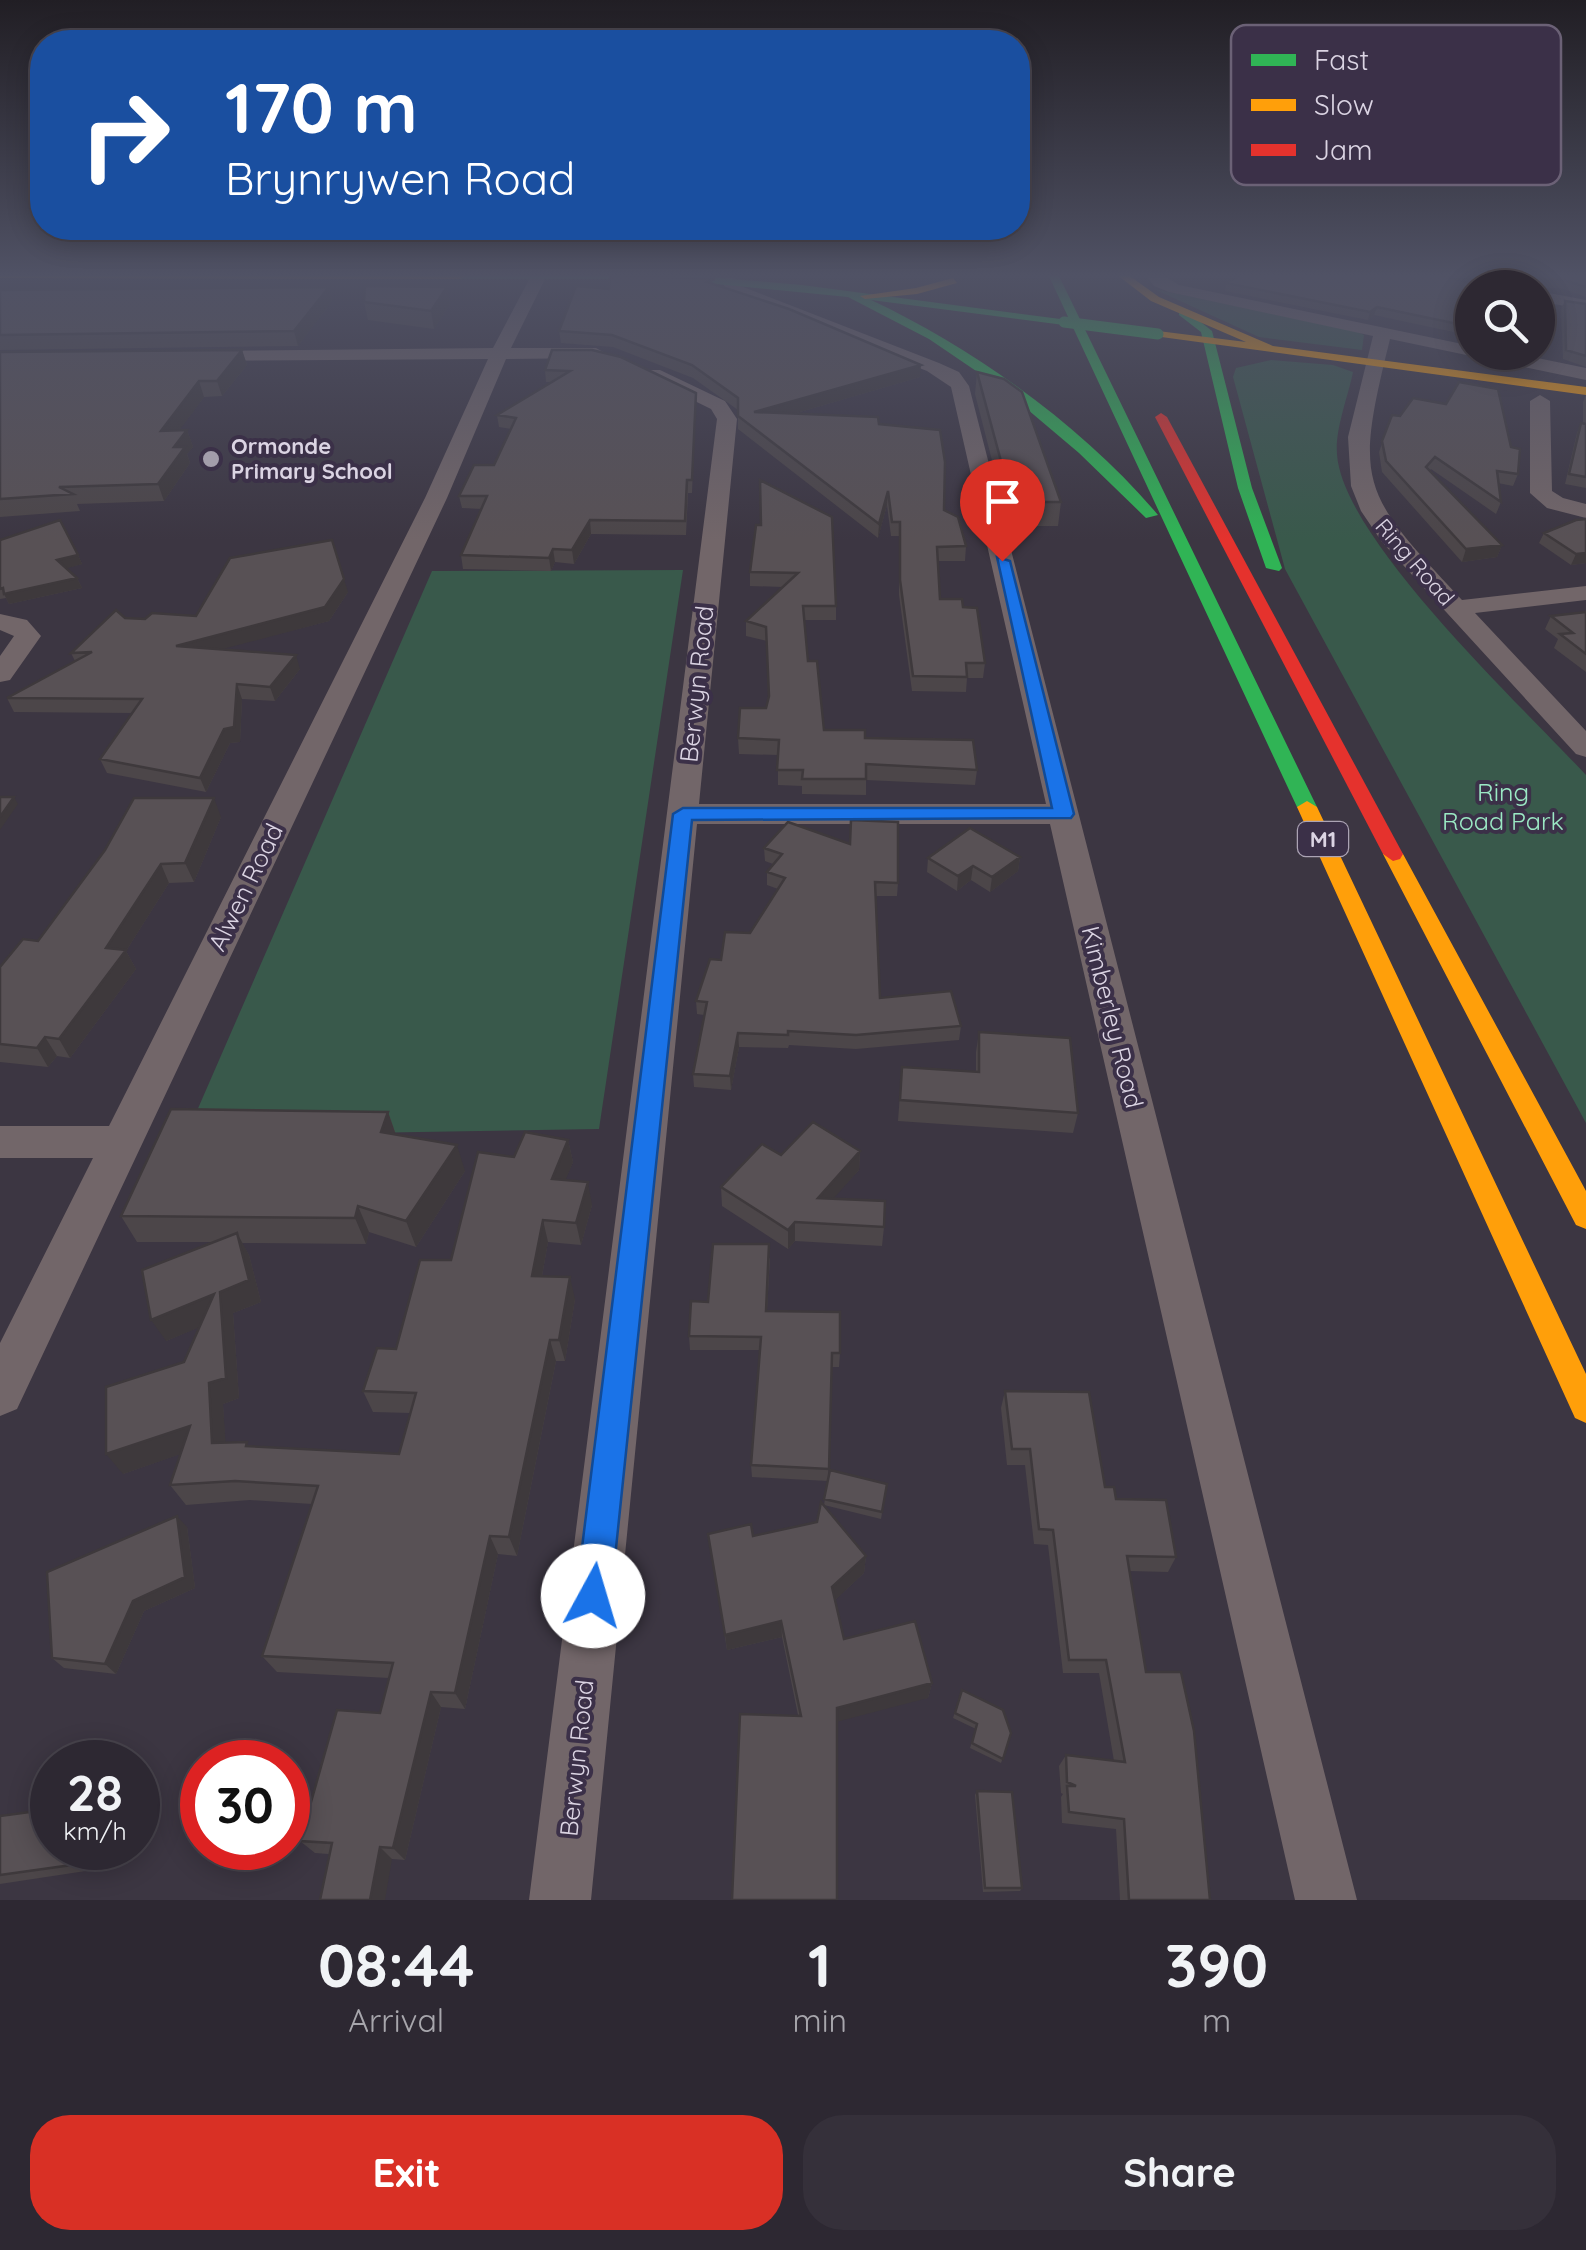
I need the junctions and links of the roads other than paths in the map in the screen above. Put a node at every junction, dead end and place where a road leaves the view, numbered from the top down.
1 (484, 363) edge
2 (500, 363) junction
3 (505, 363) edge
4 (627, 363) edge
5 (922, 363) edge
6 (970, 363) edge
7 (1096, 363) edge
8 (1213, 363) edge
9 (1234, 363) edge
10 (1367, 363) edge
11 (1376, 364) junction
12 (1555, 368) edge
13 (1586, 374) edge
14 (1219, 387) junction
15 (1586, 391) edge
16 (1150, 396) dead end
17 (1540, 401) dead end
18 (1586, 511) edge
19 (1183, 542) junction
20 (1284, 588) dead end
21 (1586, 593) edge
22 (1455, 608) junction
23 (0, 622) edge
24 (1300, 630) dead end
25 (0, 674) edge
26 (1311, 698) junction
27 (1586, 748) edge
28 (683, 814) junction
29 (1064, 814) junction
30 (0, 1142) edge
31 (121, 1142) junction
32 (1586, 1217) edge
33 (0, 1393) edge
34 (1586, 1408) edge
35 (560, 1900) edge
36 (1326, 1900) edge

1 - 2 street
2 - 3 street, Berwyn Road
2 - 31 street, Alwen Road
4 - 28 street, Berwyn Road
5 - 29 street, Kimberley Road
6 - 19 main road
7 - 19 main road, M1
8 - 14 main road
9 - 14 main road
10 - 11 main road
11 - 15 main road
11 - 22 street, Ring Road
12 - 13 street
14 - 20 main road
16 - 26 main road, M1
17 - 18 street
19 - 34 main road, M1
21 - 22 street
22 - 27 street, Ring Road
23 - 25 street
24 - 26 main road
26 - 32 main road, M1
28 - 29 street
28 - 35 street, Berwyn Road
29 - 36 street, Kimberley Road
30 - 31 street
31 - 33 street, Alwen Road

